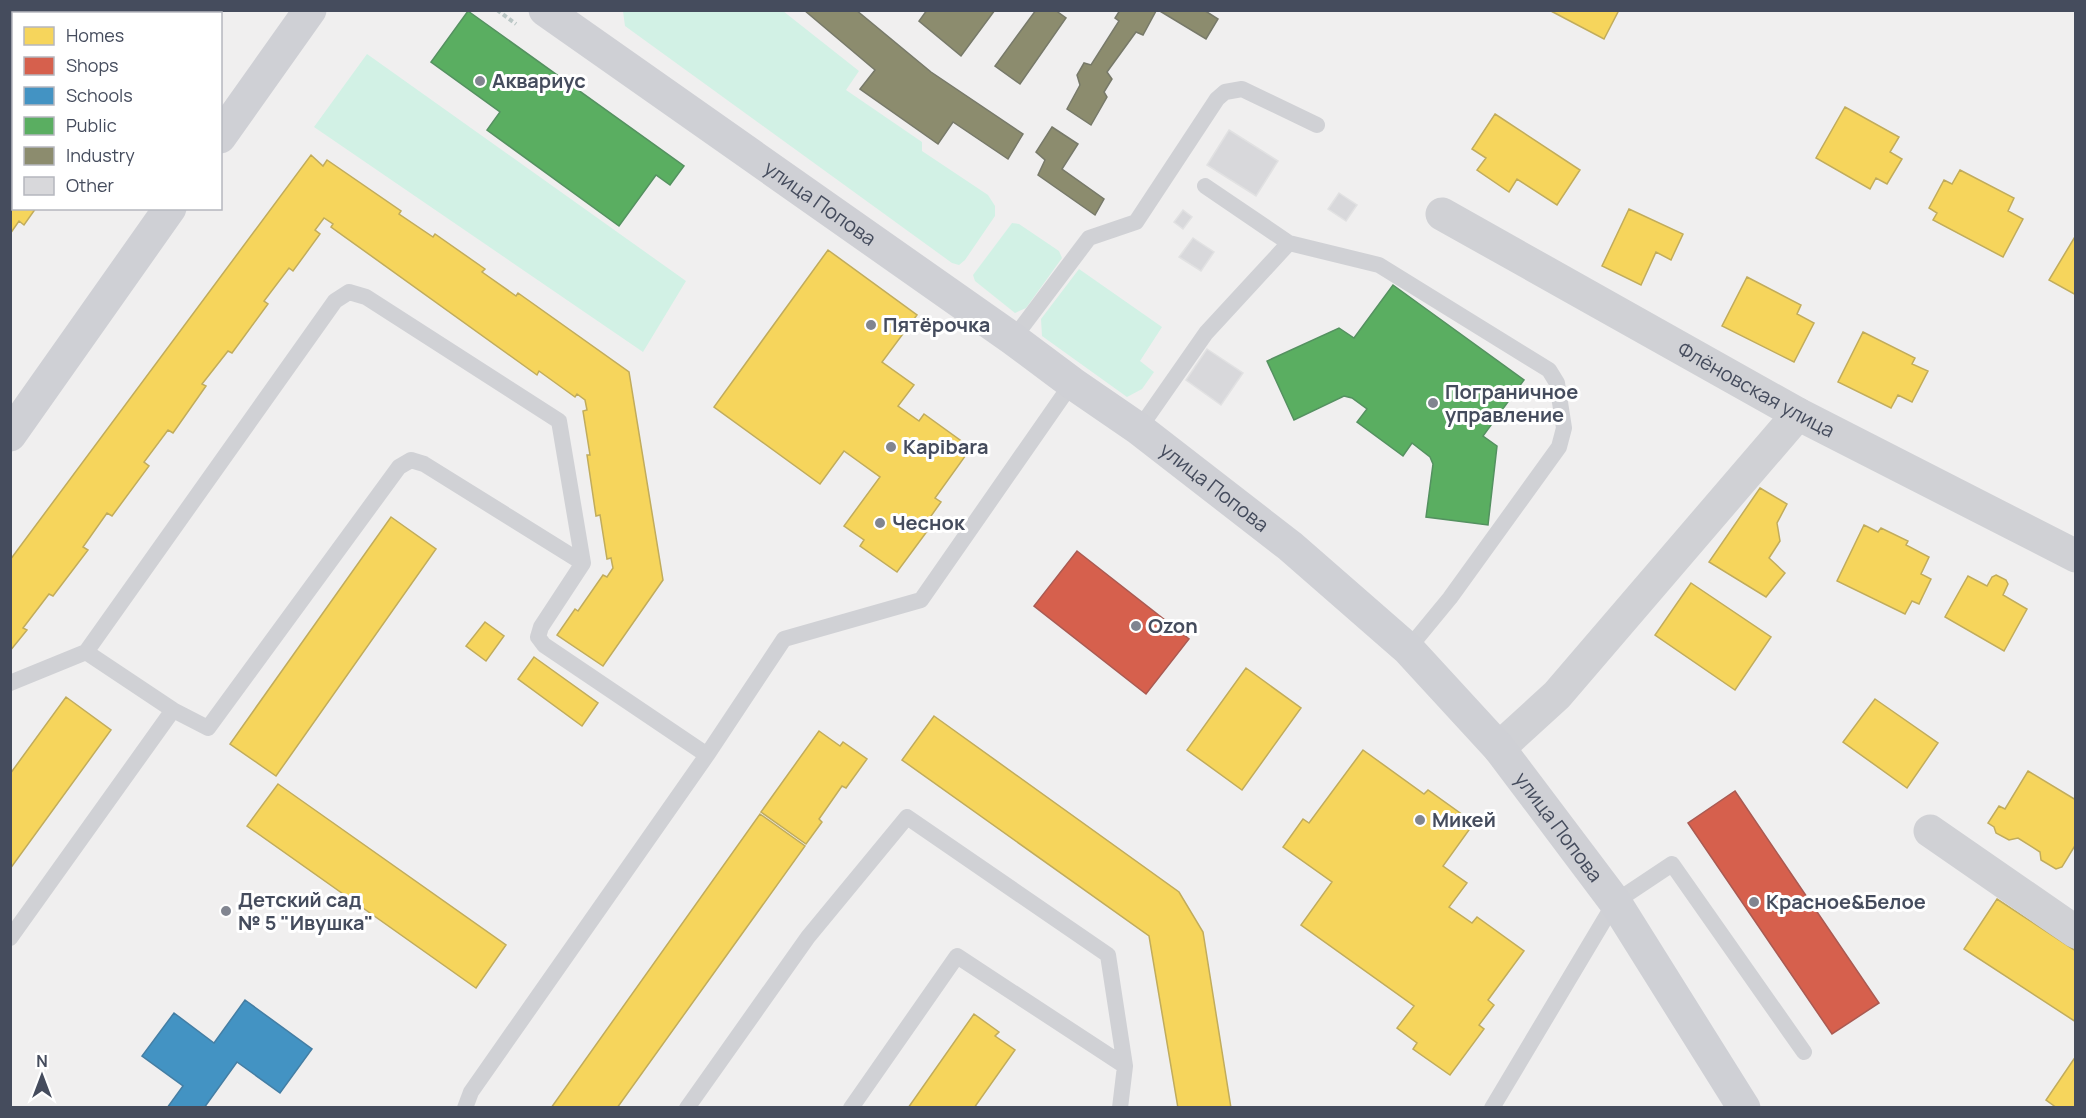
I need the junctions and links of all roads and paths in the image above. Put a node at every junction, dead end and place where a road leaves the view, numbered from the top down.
1 (310, 10) edge
2 (545, 10) edge
3 (1317, 126) dead end
4 (222, 134) edge
5 (1205, 186) dead end
6 (169, 210) edge
7 (1442, 214) dead end
8 (1289, 243) junction
9 (1013, 339) junction
10 (1072, 383) junction
11 (1798, 414) junction
12 (1139, 429) junction
13 (10, 435) edge
14 (2076, 556) edge
15 (583, 563) junction
16 (1408, 650) junction
17 (86, 652) junction
18 (10, 683) edge
19 (173, 710) junction
20 (1499, 748) junction
21 (707, 755) junction
22 (1930, 831) dead end
23 (1615, 902) junction
24 (2076, 932) edge
25 (10, 938) edge
26 (1804, 1052) dead end
27 (1125, 1066) junction
28 (465, 1107) edge
29 (687, 1107) edge
30 (850, 1107) edge
31 (1120, 1107) edge
32 (1492, 1107) edge
33 (1744, 1107) edge

1 - 4 street
2 - 9 street, улица Попова
3 - 9 lane
5 - 8 lane
6 - 13 street
7 - 11 street, Флёновская улица
8 - 12 lane
8 - 16 lane
9 - 10 street, улица Попова
10 - 12 street, улица Попова
10 - 21 lane
11 - 14 street, Флёновская улица
11 - 20 street
12 - 16 street, улица Попова
15 - 17 lane
15 - 19 lane
15 - 21 lane
16 - 20 street, улица Попова
17 - 18 lane
17 - 19 lane
19 - 25 lane
20 - 23 street, улица Попова
21 - 28 lane
22 - 24 street
23 - 26 lane
23 - 32 lane
23 - 33 street, улица Попова
27 - 29 lane
27 - 30 lane
27 - 31 lane

